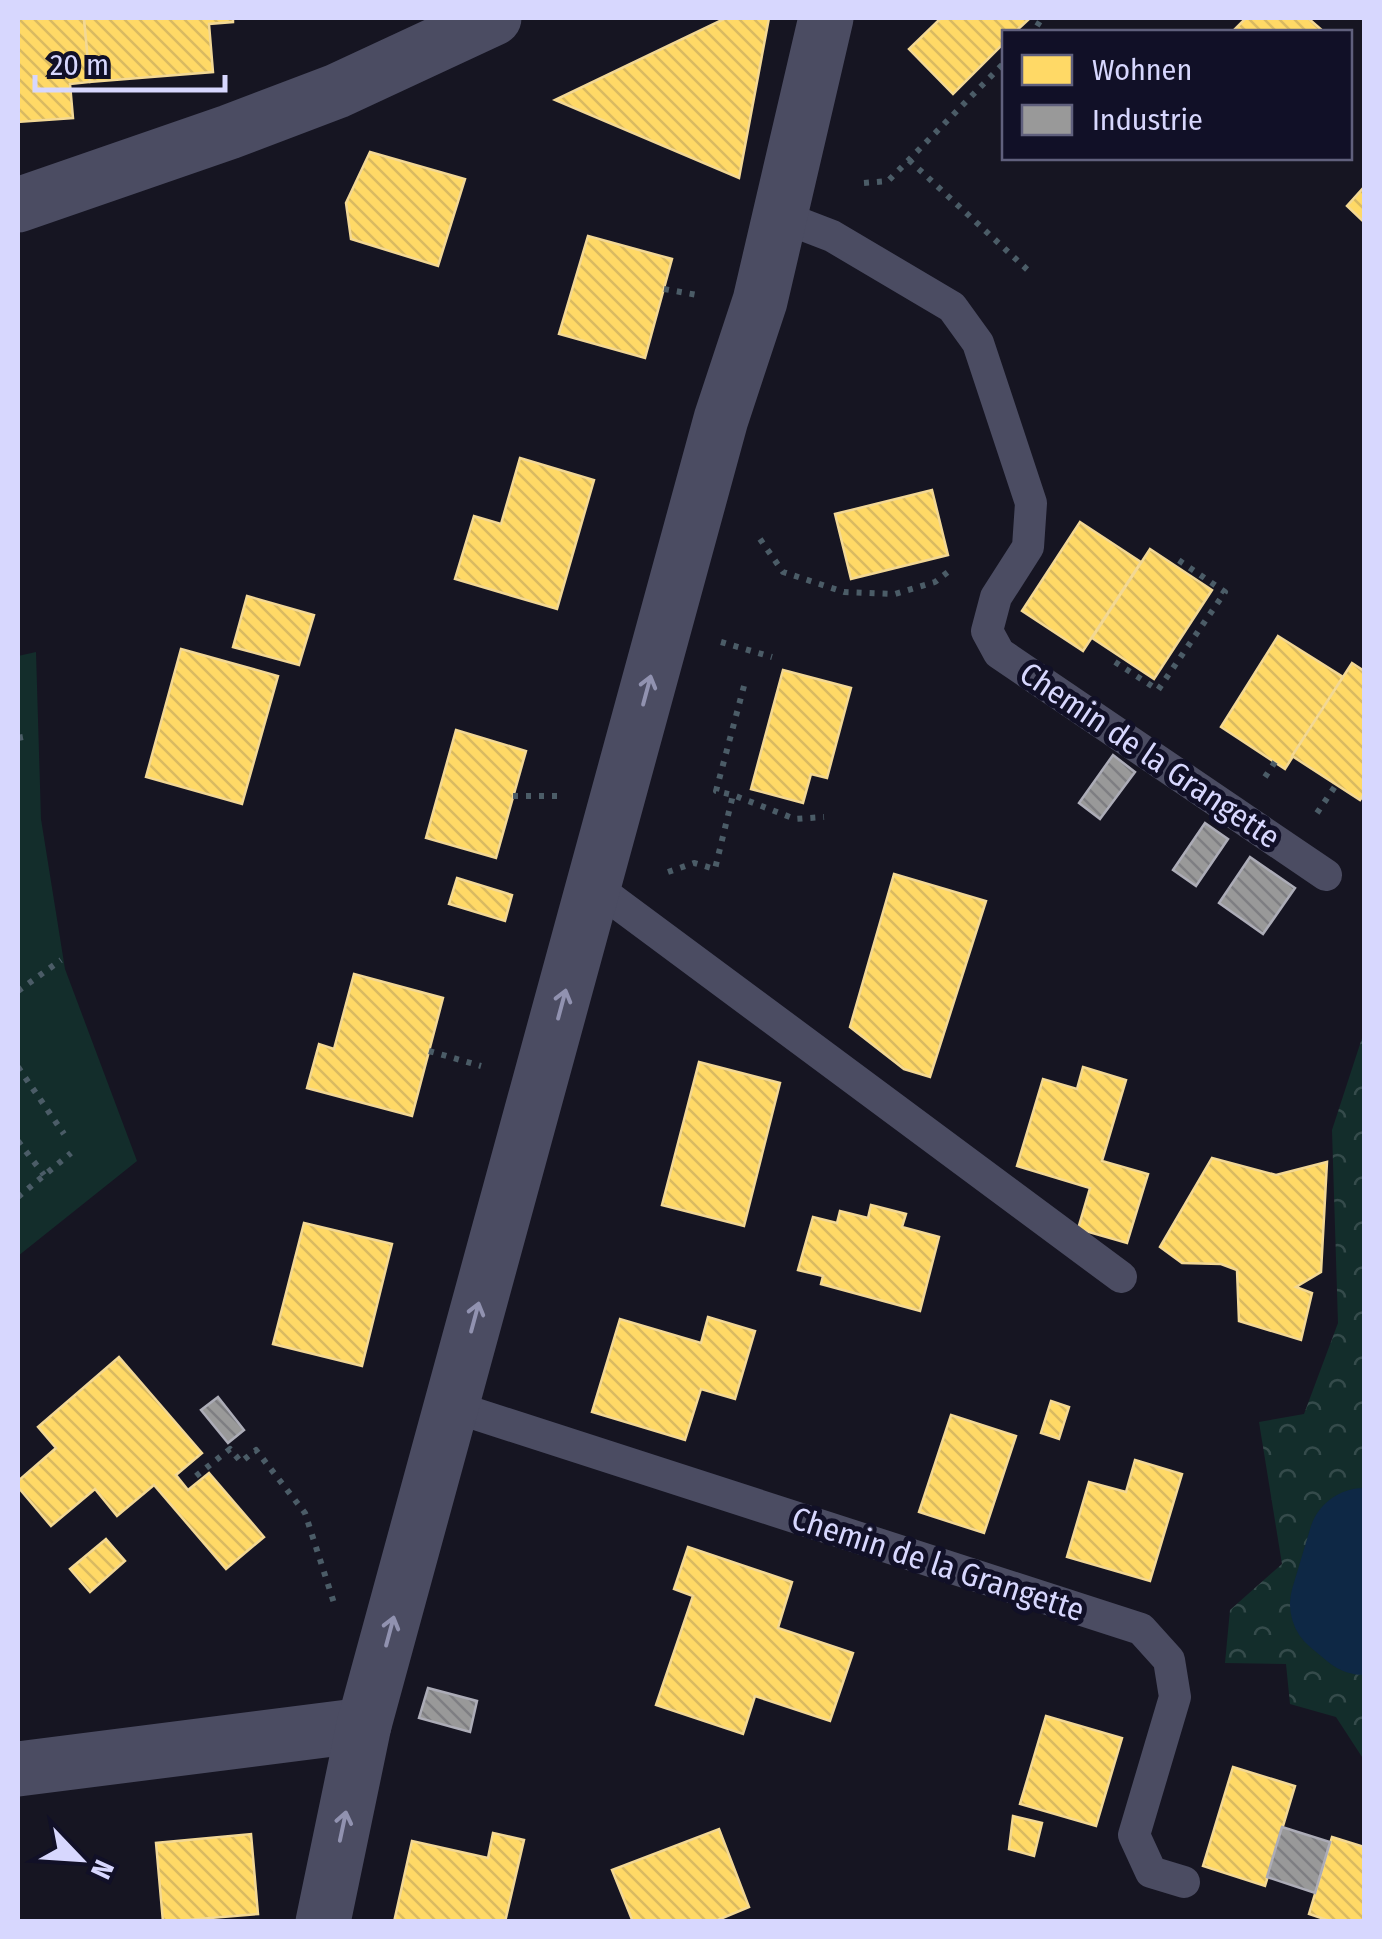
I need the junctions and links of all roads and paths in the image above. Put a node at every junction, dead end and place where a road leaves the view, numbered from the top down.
1 (494, 18) edge
2 (826, 18) edge
3 (1042, 18) edge
4 (1037, 26) dead end
5 (1002, 65) edge
6 (910, 160) junction
7 (864, 183) dead end
8 (18, 205) edge
9 (780, 216) junction
10 (1032, 274) dead end
11 (760, 539) dead end
12 (1174, 558) dead end
13 (960, 562) dead end
14 (1115, 661) dead end
15 (744, 686) dead end
16 (28, 736) dead end
17 (18, 738) edge
18 (1275, 762) dead end
19 (1268, 773) dead end
20 (1336, 785) dead end
21 (733, 795) junction
22 (1321, 807) dead end
23 (824, 817) dead end
24 (668, 872) dead end
25 (1326, 875) dead end
26 (594, 886) junction
27 (62, 960) dead end
28 (18, 990) edge
29 (18, 1068) edge
30 (64, 1134) dead end
31 (18, 1141) edge
32 (71, 1153) dead end
33 (44, 1175) junction
34 (18, 1196) edge
35 (1121, 1277) dead end
36 (451, 1406) junction
37 (196, 1476) dead end
38 (336, 1609) dead end
39 (364, 1725) junction
40 (18, 1768) edge
41 (1184, 1882) dead end
42 (323, 1922) edge

1 - 8 street
2 - 9 street
3 - 4 path
5 - 6 path
6 - 7 path
6 - 10 path
9 - 25 lane, Chemin de la Grangette
26 -> 9 street
11 - 13 path
12 - 14 path
15 - 21 path
16 - 17 path
18 - 19 path
20 - 22 path
21 - 23 path
21 - 24 path
26 - 35 lane
36 -> 26 street
27 - 28 path
29 - 30 path
31 - 33 path
32 - 33 path
33 - 34 path
39 -> 36 street
36 - 41 lane, Chemin de la Grangette
37 - 38 path
39 - 40 street
42 -> 39 street

